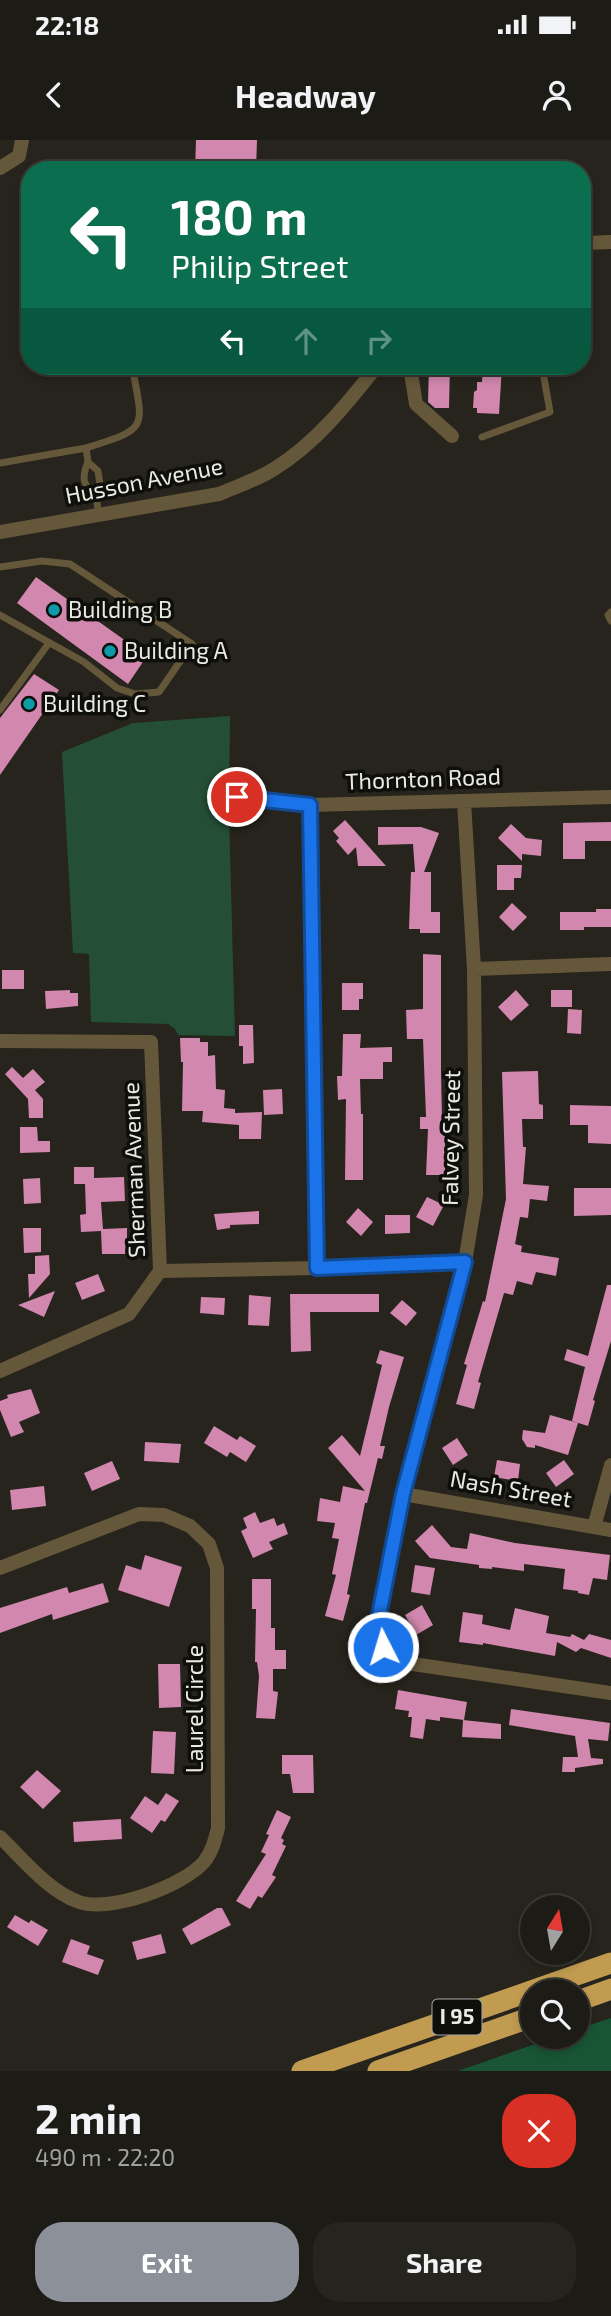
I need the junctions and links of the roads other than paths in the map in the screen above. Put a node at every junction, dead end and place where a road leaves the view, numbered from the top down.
1 (22, 140) edge
2 (0, 168) edge
3 (611, 242) edge
4 (591, 243) edge
5 (133, 375) edge
6 (369, 375) edge
7 (411, 375) edge
8 (544, 375) edge
9 (452, 436) dead end
10 (482, 438) dead end
11 (86, 448) junction
12 (88, 462) junction
13 (0, 463) edge
14 (96, 497) junction
15 (99, 515) junction
16 (0, 532) edge
17 (0, 568) edge
18 (611, 612) edge
19 (0, 615) edge
20 (611, 621) edge
21 (49, 643) junction
22 (0, 710) edge
23 (237, 797) dead end
24 (611, 797) edge
25 (464, 801) junction
26 (310, 805) junction
27 (611, 964) edge
28 (474, 969) junction
29 (0, 1041) edge
30 (465, 1262) junction
31 (317, 1268) junction
32 (160, 1271) junction
33 (0, 1371) edge
34 (611, 1465) edge
35 (403, 1494) junction
36 (594, 1527) junction
37 (611, 1530) edge
38 (0, 1568) edge
39 (611, 1693) edge
40 (0, 1838) edge
41 (611, 1963) edge
42 (611, 1989) edge
43 (590, 1997) edge
44 (520, 2021) edge
45 (302, 2071) edge
46 (378, 2071) edge

1 - 2 street
3 - 4 street
5 - 11 lane
6 - 15 street, Husson Avenue
7 - 9 street
8 - 10 lane
11 - 12 lane
11 - 13 lane
12 - 14 lane
12 - 14 lane
14 - 15 lane
15 - 16 street, Husson Avenue
17 - 21 lane
18 - 20 lane
19 - 21 lane
21 - 22 lane
23 - 26 street, Thornton Road
24 - 25 street, Thornton Road
25 - 26 street, Thornton Road
25 - 28 street, Falvey Street
26 - 31 street
27 - 28 street
28 - 30 street, Falvey Street
29 - 32 street, Sherman Avenue
30 - 31 street
30 - 35 street, Falvey Street
31 - 32 street
32 - 33 street, Sherman Avenue
34 - 36 street
35 - 36 street, Nash Street
35 - 39 street, Falvey Street
36 - 37 street, Nash Street
38 - 40 street, Laurel Circle
41 - 45 highway, I 95
42 - 43 highway
44 - 46 highway, I 95

